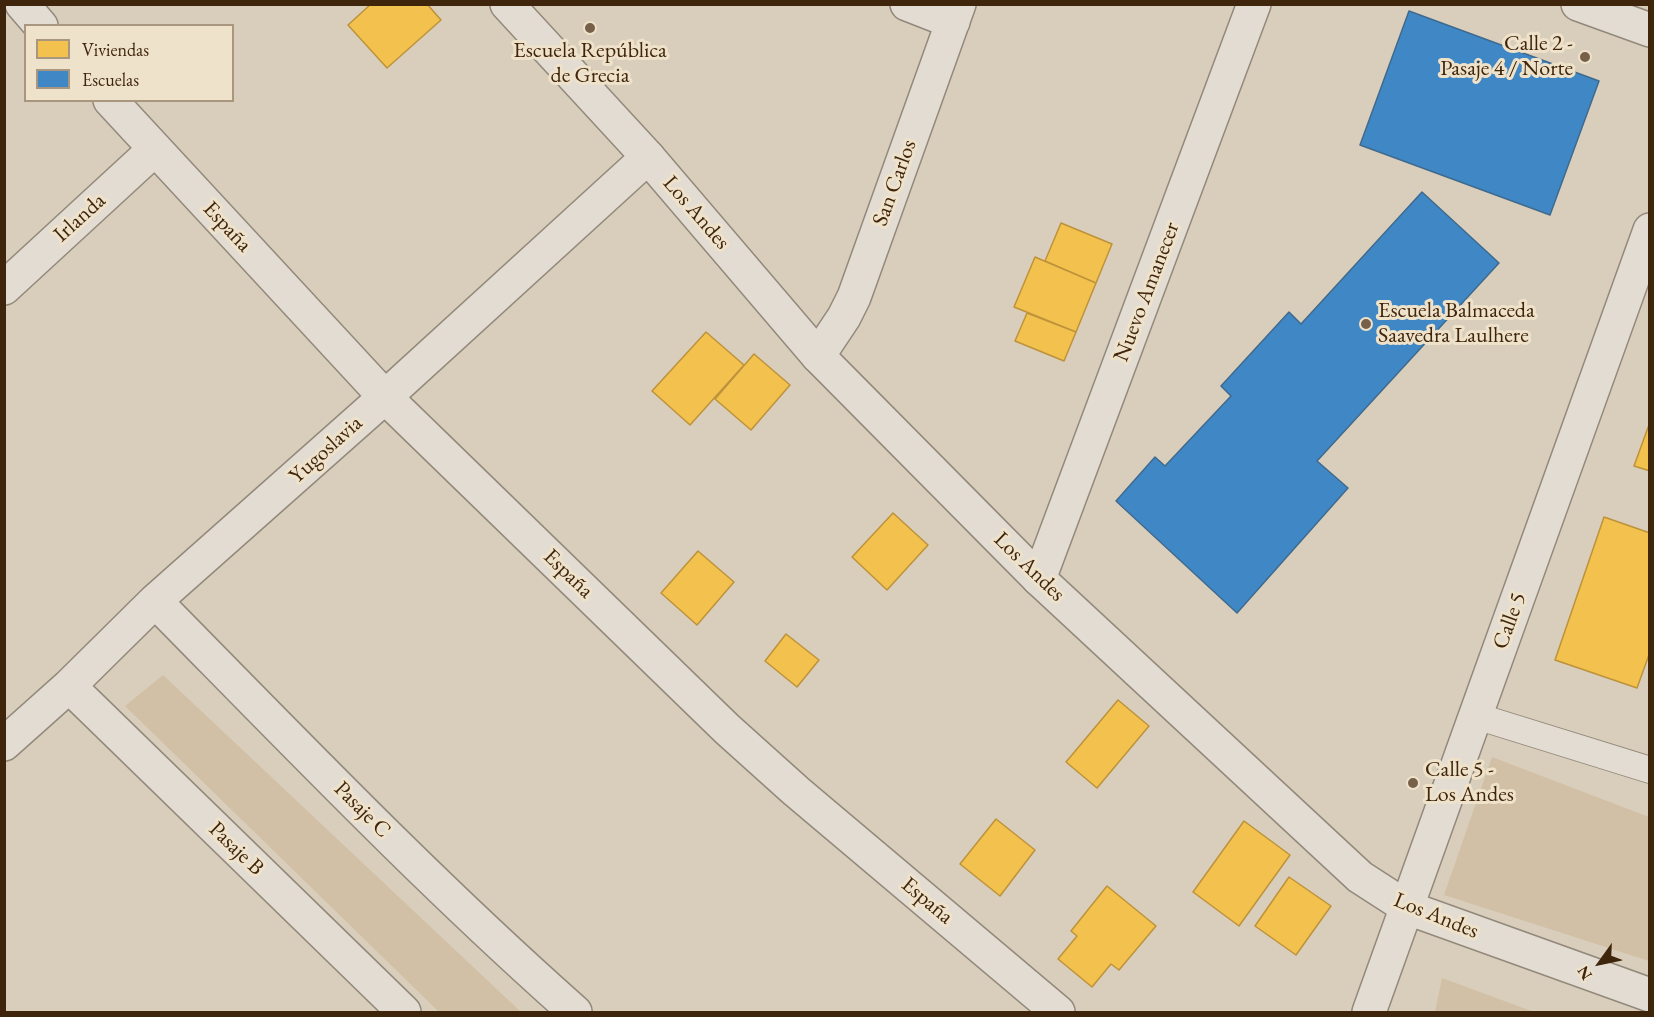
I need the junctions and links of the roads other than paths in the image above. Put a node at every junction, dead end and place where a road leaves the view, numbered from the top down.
1 (22, 4) edge
2 (507, 4) edge
3 (907, 4) edge
4 (1254, 4) edge
5 (1578, 4) edge
6 (956, 13) edge
7 (39, 24) edge
8 (1650, 30) edge
9 (112, 102) edge
10 (156, 149) junction
11 (648, 157) junction
12 (1650, 230) edge
13 (4, 288) edge
14 (818, 356) junction
15 (385, 398) junction
16 (1039, 579) junction
17 (155, 601) junction
18 (69, 686) junction
19 (1476, 716) junction
20 (4, 744) edge
21 (1650, 770) edge
22 (1408, 909) junction
23 (1650, 995) edge
24 (404, 1012) edge
25 (575, 1012) edge
26 (1058, 1012) edge
27 (1369, 1012) edge

1 - 7 street
2 - 11 street, Los Andes
3 - 6 street
4 - 16 street, Nuevo Amanecer
5 - 8 street
6 - 14 street, San Carlos
9 - 10 street, España
10 - 13 street, Irlanda
10 - 15 street, España
11 - 14 street, Los Andes
11 - 15 street, Yugoslavia
12 - 19 street, Calle 5
14 - 16 street, Los Andes
15 - 17 street, Yugoslavia
15 - 26 street, España
16 - 22 street, Los Andes
17 - 18 street, Yugoslavia
17 - 25 street, Pasaje C
18 - 20 street, Yugoslavia
18 - 24 street, Pasaje B
19 - 21 lane
19 - 22 street, Calle 5
22 - 23 street, Los Andes
22 - 27 street, Calle 5

